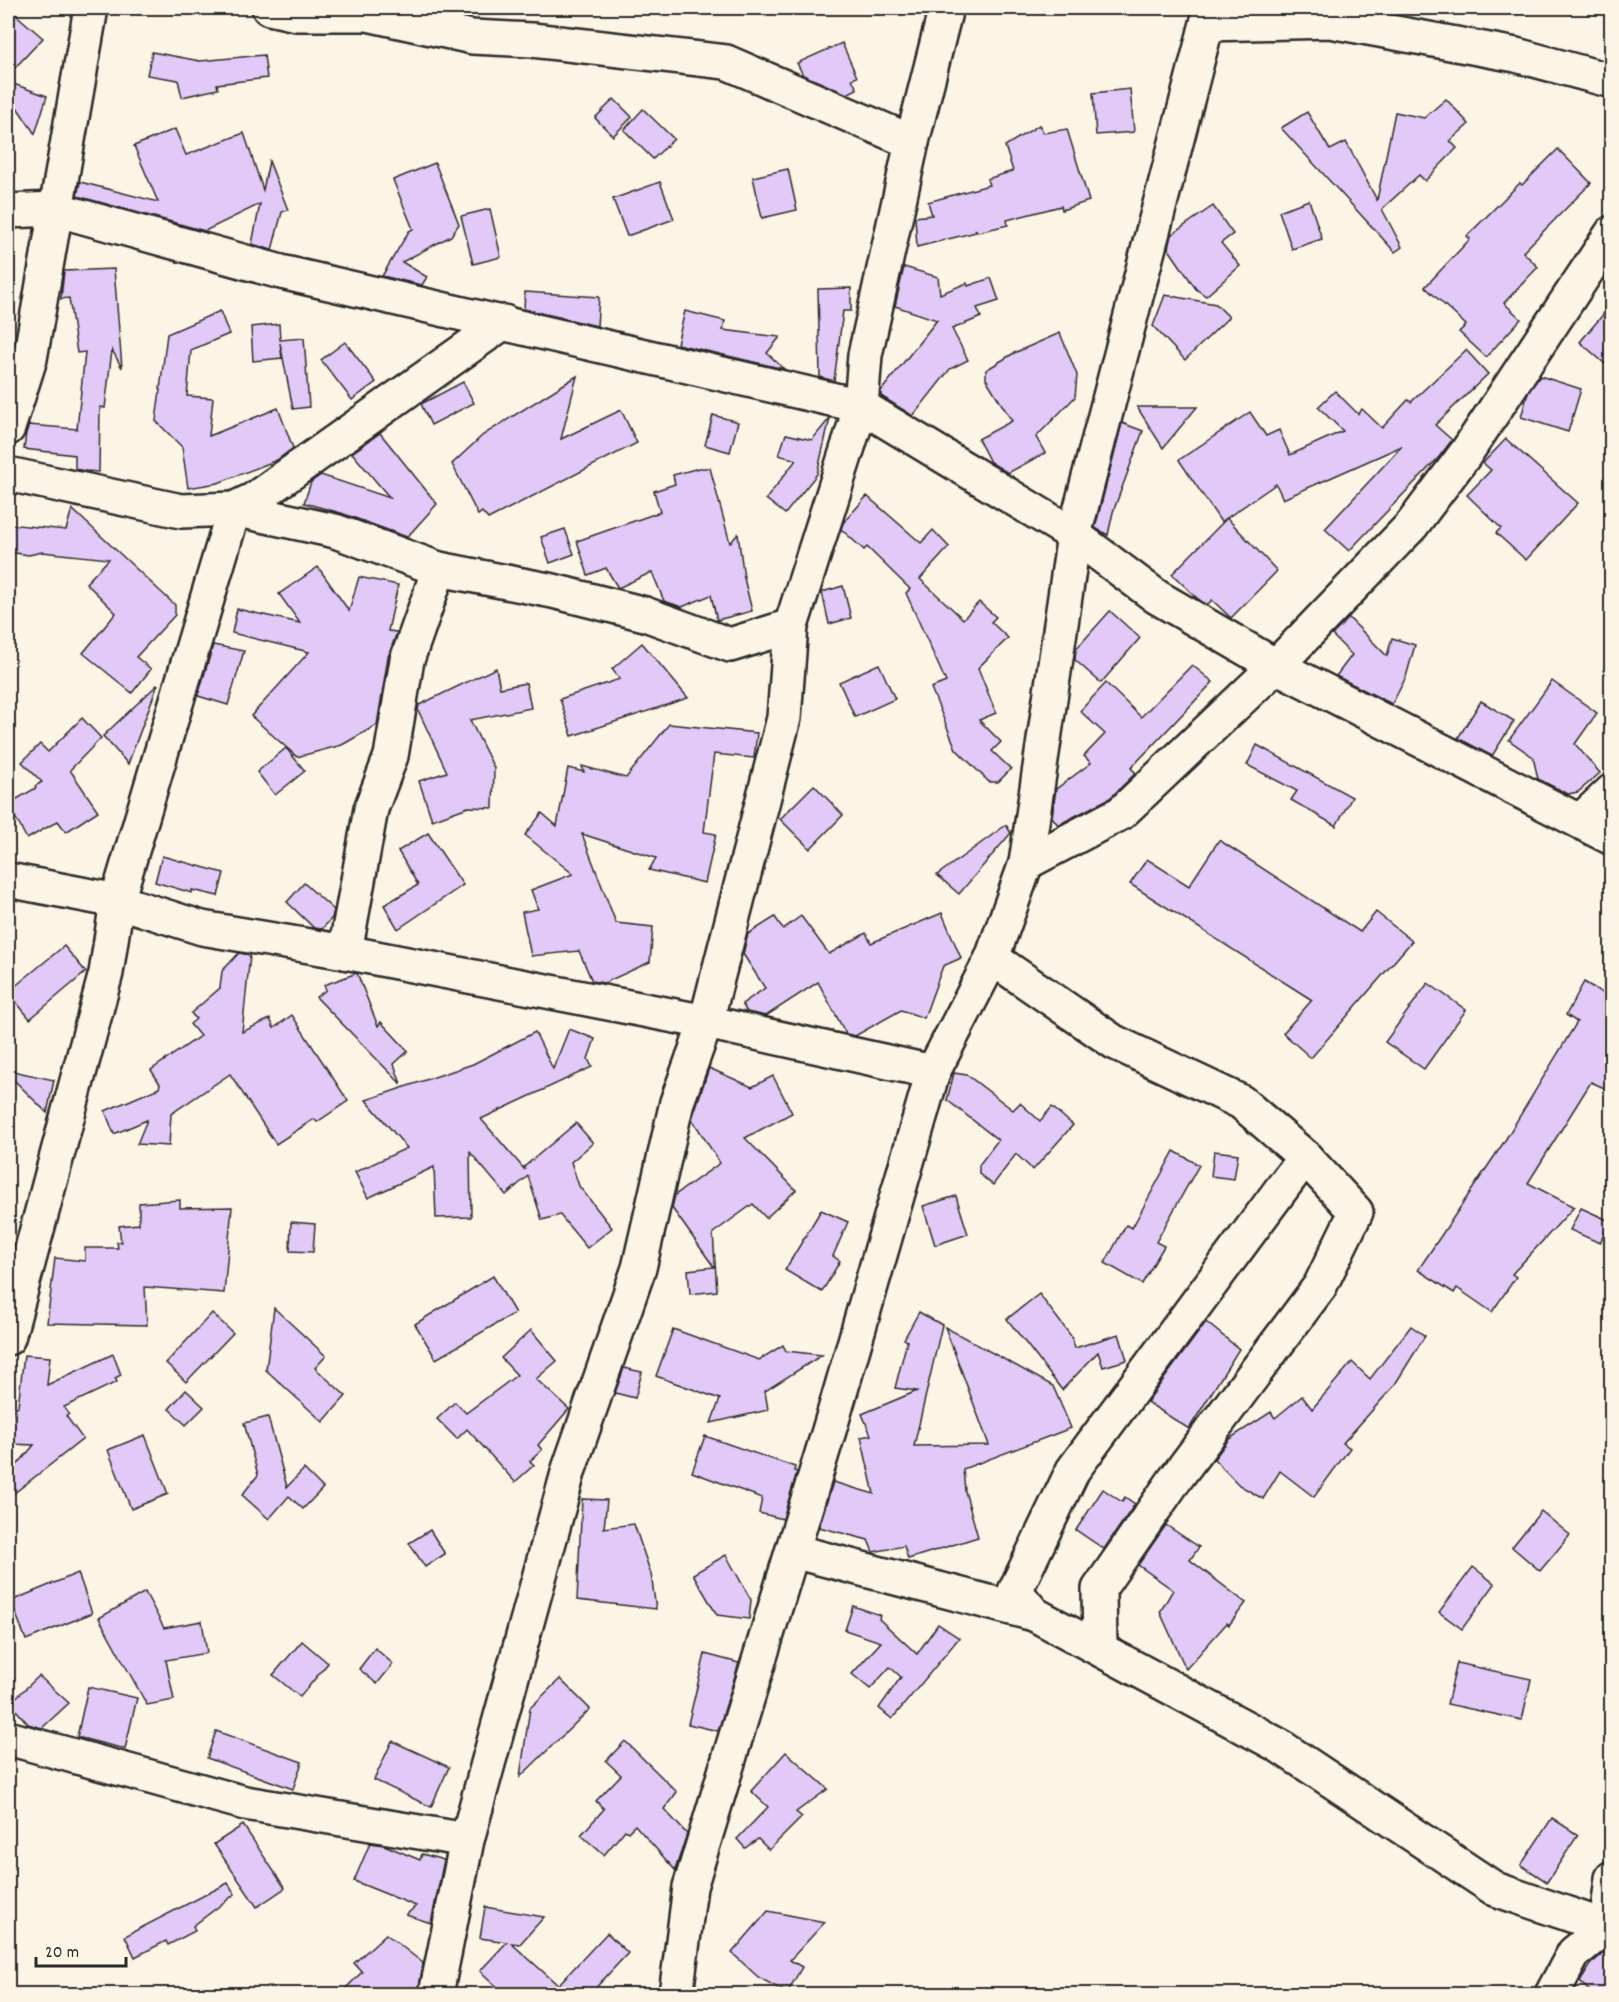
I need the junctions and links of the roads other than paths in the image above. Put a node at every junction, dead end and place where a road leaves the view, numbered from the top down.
1 (91, 8) edge
2 (269, 8) edge
3 (946, 8) edge
4 (1209, 16) edge
5 (1611, 81) edge
6 (912, 142) junction
7 (55, 209) junction
8 (8, 211) edge
9 (1611, 233) edge
10 (504, 322) junction
11 (861, 406) junction
12 (8, 428) edge
13 (8, 474) edge
14 (234, 509) junction
15 (1074, 535) junction
16 (439, 569) junction
17 (791, 626) junction
18 (1276, 666) junction
19 (1611, 791) edge
20 (1580, 821) junction
21 (1611, 838) edge
22 (1026, 863) junction
23 (8, 880) edge
24 (117, 901) junction
25 (345, 952) junction
26 (992, 958) junction
27 (706, 1022) junction
28 (933, 1072) junction
29 (1305, 1157) junction
30 (8, 1338) edge
31 (792, 1551) junction
32 (1034, 1614) junction
33 (1100, 1648) junction
34 (8, 1738) edge
35 (467, 1840) junction
36 (1611, 1878) edge
37 (1606, 1927) junction
38 (436, 1995) edge
39 (676, 1995) edge
40 (1552, 1995) edge

1 - 7 street
2 - 6 street
3 - 6 street
4 - 5 street
4 - 15 street
6 - 11 street
7 - 8 street
7 - 10 street
7 - 12 street
9 - 18 street
10 - 11 street
10 - 14 street
11 - 15 street
11 - 17 street
13 - 14 street
14 - 16 street
14 - 24 street
15 - 18 street
15 - 22 street
16 - 17 street
16 - 25 street
17 - 27 street
18 - 20 street
18 - 22 street
19 - 20 street
20 - 21 street
22 - 26 street
23 - 24 street
24 - 25 street
24 - 30 street
25 - 27 street
26 - 28 street
26 - 29 street
27 - 28 street
27 - 35 street
28 - 31 street
29 - 32 street
29 - 33 street
31 - 32 street
31 - 39 street
32 - 33 street
33 - 37 street
34 - 35 street
35 - 38 street
36 - 37 street
37 - 40 street

